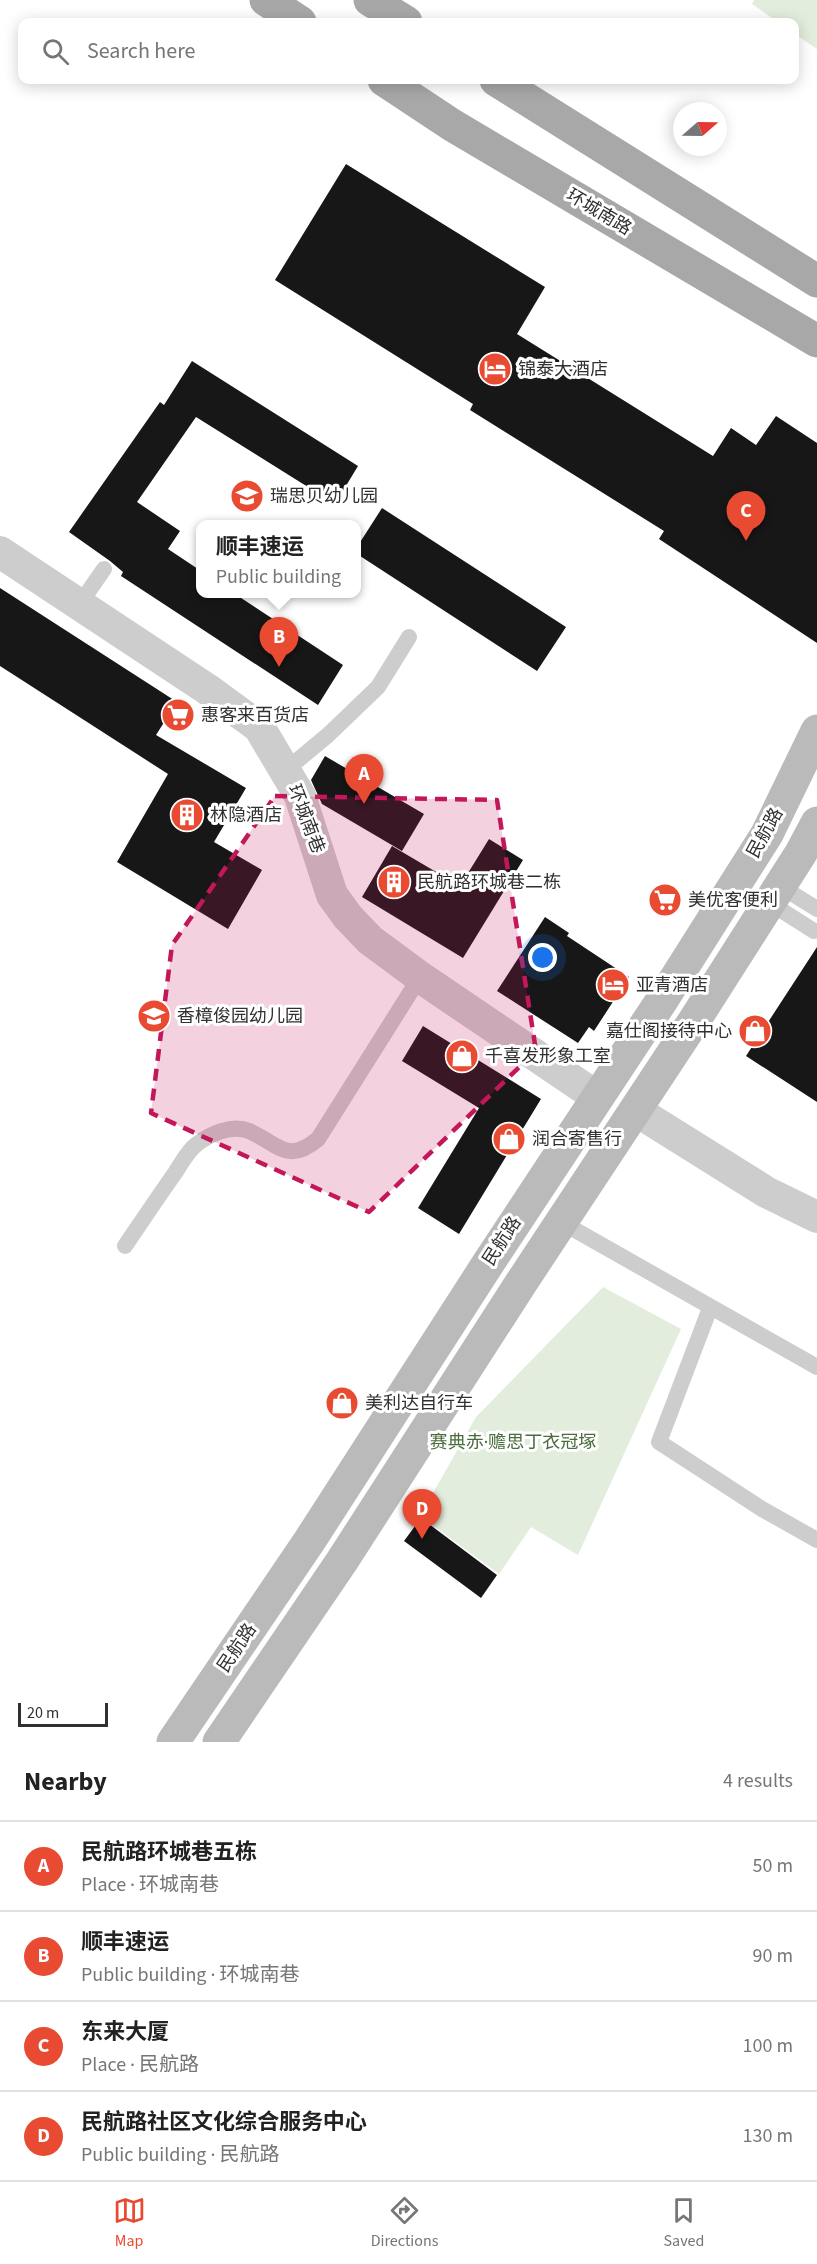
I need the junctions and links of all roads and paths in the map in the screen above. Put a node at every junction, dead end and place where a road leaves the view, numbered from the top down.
1 (266, 0) edge
2 (294, 18) edge
3 (390, 84) edge
4 (502, 84) edge
5 (817, 281) edge
6 (817, 341) edge
7 (0, 552) edge
8 (104, 569) dead end
9 (80, 604) junction
10 (409, 637) dead end
11 (817, 732) edge
12 (286, 770) junction
13 (817, 823) edge
14 (775, 894) junction
15 (817, 909) edge
16 (814, 931) dead end
17 (420, 977) junction
18 (597, 1097) junction
19 (635, 1110) junction
20 (817, 1217) edge
21 (561, 1222) junction
22 (125, 1246) dead end
23 (710, 1308) junction
24 (817, 1367) edge
25 (817, 1540) edge
26 (173, 1742) edge
27 (219, 1742) edge

1 - 2 main road
3 - 6 main road, 环城南路
4 - 5 main road
7 - 9 street, 环城南巷
8 - 9 lane
9 - 12 street, 环城南巷
10 - 12 lane
11 - 18 main road, 民航路
12 - 17 street, 环城南巷
13 - 14 main road
14 - 15 lane
14 - 16 lane
14 - 19 main road
17 - 18 street, 环城南巷
17 - 22 lane
18 - 26 main road, 民航路
19 - 20 street
19 - 21 main road
21 - 23 lane
21 - 27 main road
23 - 24 lane
23 - 25 lane

